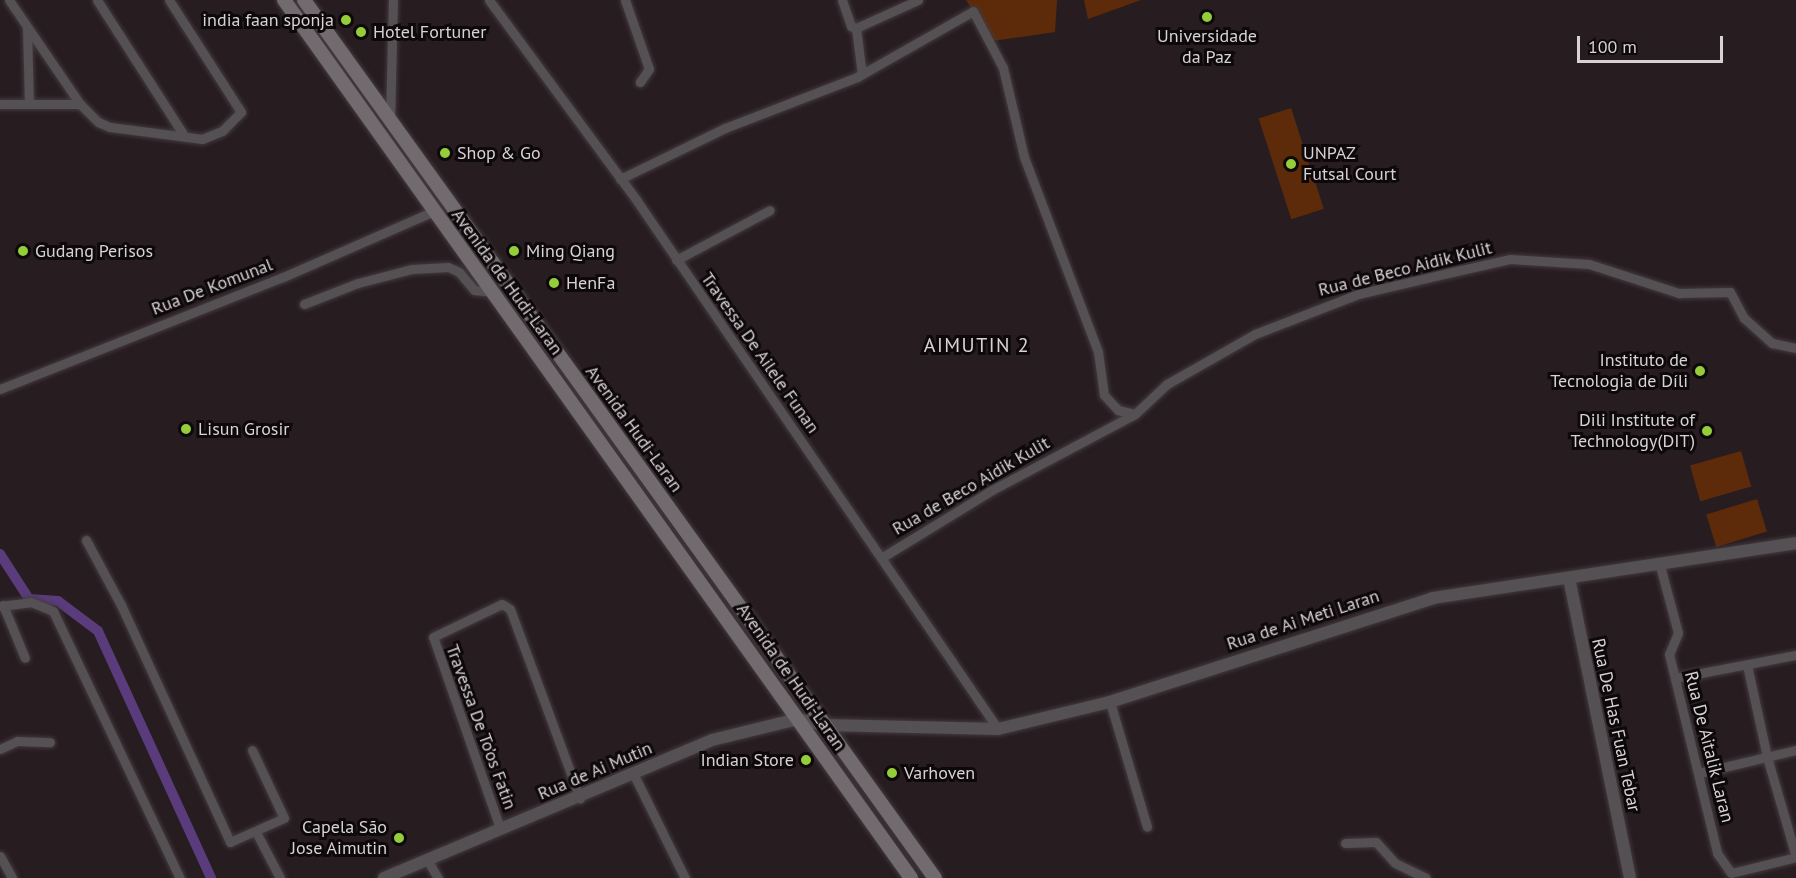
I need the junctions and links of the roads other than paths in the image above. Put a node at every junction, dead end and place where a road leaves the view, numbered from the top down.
1 (9, 0) edge
2 (97, 0) edge
3 (169, 0) edge
4 (284, 0) edge
5 (304, 0) edge
6 (393, 0) edge
7 (489, 0) edge
8 (626, 0) edge
9 (842, 0) edge
10 (918, 0) edge
11 (904, 4) edge
12 (27, 27) junction
13 (856, 28) junction
14 (862, 75) junction
15 (640, 82) dead end
16 (0, 104) edge
17 (29, 104) junction
18 (80, 104) junction
19 (390, 121) junction
20 (183, 134) junction
21 (620, 179) junction
22 (770, 210) dead end
23 (434, 211) junction
24 (676, 260) junction
25 (492, 292) junction
26 (304, 304) dead end
27 (1796, 348) edge
28 (0, 389) edge
29 (1135, 414) junction
30 (86, 540) dead end
31 (1796, 543) edge
32 (881, 558) junction
33 (1659, 562) junction
34 (1569, 578) junction
35 (1, 605) edge
36 (1796, 655) edge
37 (25, 658) dead end
38 (1747, 665) junction
39 (1675, 678) junction
40 (1110, 702) junction
41 (798, 719) junction
42 (825, 725) junction
43 (998, 729) junction
44 (50, 742) dead end
45 (0, 749) edge
46 (252, 750) dead end
47 (1796, 750) edge
48 (1767, 757) junction
49 (1699, 773) junction
50 (634, 775) junction
51 (580, 798) junction
52 (1147, 827) dead end
53 (500, 828) junction
54 (256, 832) junction
55 (1345, 843) dead end
56 (0, 856) edge
57 (1796, 857) edge
58 (428, 861) junction
59 (12, 878) edge
60 (180, 878) edge
61 (280, 878) edge
62 (384, 878) edge
63 (438, 878) edge
64 (686, 878) edge
65 (911, 878) edge
66 (935, 878) edge
67 (1426, 878) edge
68 (1630, 878) edge

1 - 12 street
2 - 20 street
3 - 20 street
4 - 23 main road, Avenida de Hudi-Laran
5 - 19 main road, Avenida Hudi-Laran
6 - 19 street
7 - 21 street, Travessa De Ailele Funan
8 - 15 street
9 - 13 street
10 - 11 street
11 - 13 street
12 - 17 street
12 - 18 street
13 - 14 street
14 - 21 street
14 - 29 street
16 - 17 street
17 - 18 street
18 - 20 street
19 - 42 main road, Avenida Hudi-Laran
21 - 24 street, Travessa De Ailele Funan
22 - 24 street
23 - 25 main road, Avenida de Hudi-Laran
23 - 28 street, Rua De Komunal
24 - 32 street, Travessa De Ailele Funan
25 - 26 street
25 - 41 main road, Avenida de Hudi-Laran
27 - 29 street, Rua de Beco Aidik Kulit
29 - 32 street, Rua de Beco Aidik Kulit
30 - 54 street
31 - 33 street, Rua de Ai Meti Laran
32 - 43 street, Travessa De Ailele Funan
33 - 34 street, Rua de Ai Meti Laran
33 - 39 street, Rua De Aitalik Laran
34 - 40 street, Rua de Ai Meti Laran
34 - 68 street, Rua De Has Fuan Tebar
35 - 37 street
35 - 60 street
36 - 38 street
38 - 39 street
38 - 48 street
39 - 49 street, Rua De Aitalik Laran
40 - 43 street, Rua de Ai Meti Laran
40 - 52 street
41 - 42 street, Rua de Ai Mutin
41 - 50 street, Rua de Ai Mutin
41 - 65 main road, Avenida de Hudi-Laran
42 - 43 street, Rua de Ai Meti Laran
42 - 66 main road, Avenida Hudi-Laran
44 - 45 street
46 - 54 street
47 - 48 street
48 - 49 street
48 - 57 street
49 - 57 street, Rua De Aitalik Laran
50 - 51 street, Rua de Ai Mutin
50 - 64 street
51 - 53 street, Rua de Ai Mutin
51 - 53 street, Travessa De To’os Fatin
53 - 58 street, Rua de Ai Mutin
54 - 61 street
55 - 67 street
56 - 59 street
58 - 62 street, Rua de Ai Mutin
58 - 63 street

